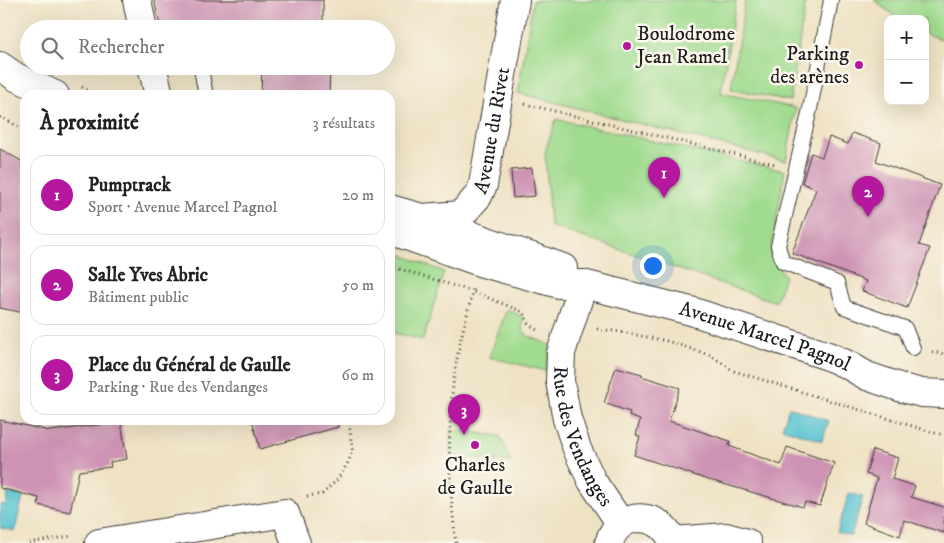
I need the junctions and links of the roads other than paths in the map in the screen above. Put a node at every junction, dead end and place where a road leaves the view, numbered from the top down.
1 (137, 0) edge
2 (515, 0) edge
3 (831, 0) edge
4 (141, 20) edge
5 (0, 66) edge
6 (154, 75) edge
7 (202, 75) edge
8 (44, 90) edge
9 (158, 90) edge
10 (205, 90) edge
11 (395, 210) edge
12 (422, 218) junction
13 (395, 232) edge
14 (583, 284) junction
15 (913, 348) dead end
16 (944, 394) edge
17 (615, 534) edge
18 (673, 542) edge
19 (99, 543) edge
20 (296, 543) edge
21 (747, 543) edge

1 - 4 street
2 - 12 street, Avenue du Rivet
3 - 15 lane
5 - 8 street
6 - 9 street
7 - 10 lane
11 - 12 street, Avenue Marcel Pagnol
12 - 14 street, Avenue Marcel Pagnol
13 - 14 street, Avenue Marcel Pagnol
14 - 16 street, Avenue Marcel Pagnol
14 - 17 street, Rue des Vendanges
17 - 18 street, Rue des Vendanges
18 - 21 street
19 - 20 street

